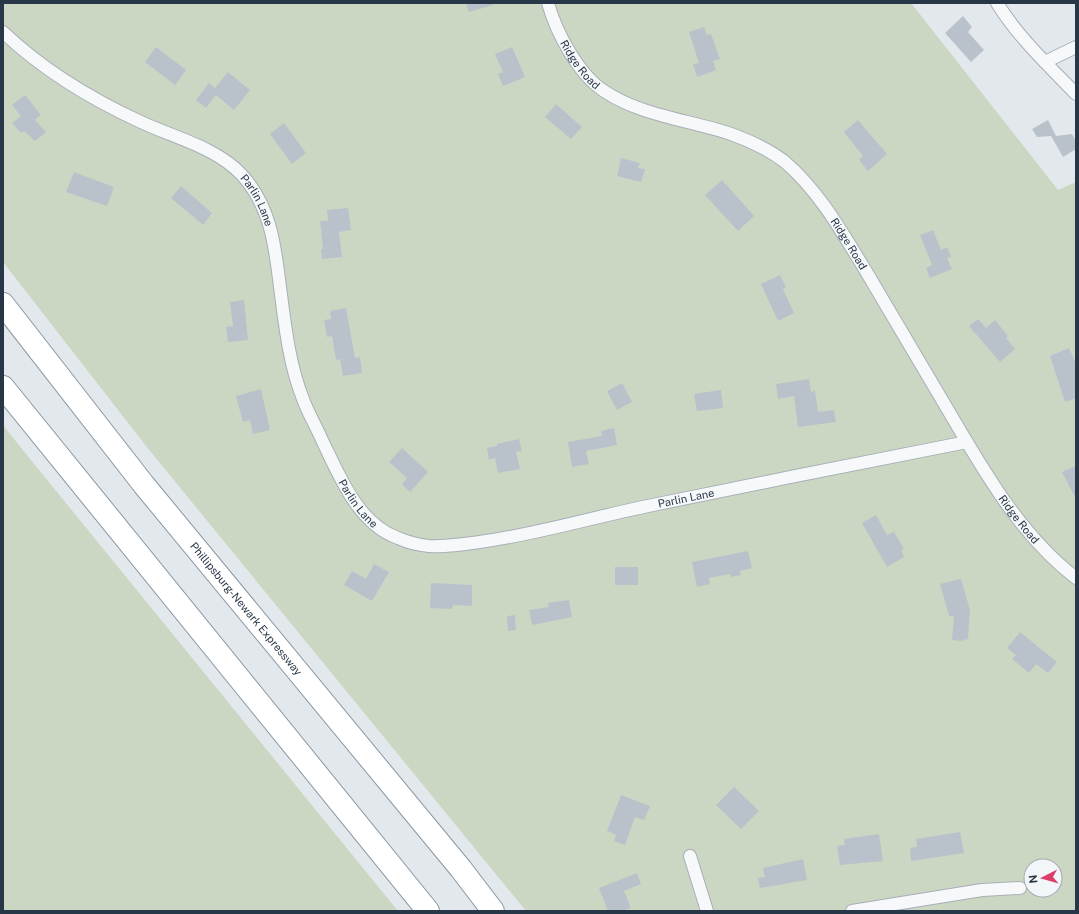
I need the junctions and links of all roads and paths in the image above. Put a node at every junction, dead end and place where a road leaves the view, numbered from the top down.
1 (548, 3) edge
2 (997, 3) edge
3 (3, 32) edge
4 (1076, 46) edge
5 (1045, 62) junction
6 (1076, 94) edge
7 (3, 304) edge
8 (3, 387) edge
9 (967, 442) junction
10 (1076, 578) edge
11 (690, 856) dead end
12 (461, 869) junction
13 (1020, 888) dead end
14 (428, 911) edge
15 (493, 911) edge
16 (499, 911) edge
17 (707, 911) edge
18 (852, 911) edge

1 - 9 street, Ridge Road
2 - 5 street
3 - 9 street, Parlin Lane
4 - 5 street
5 - 6 street
7 - 12 highway, Phillipsburg-Newark Expressway
8 - 14 highway
9 - 10 street, Ridge Road
11 - 17 street
12 - 15 highway, Phillipsburg-Newark Expressway
12 - 16 highway
13 - 18 street

